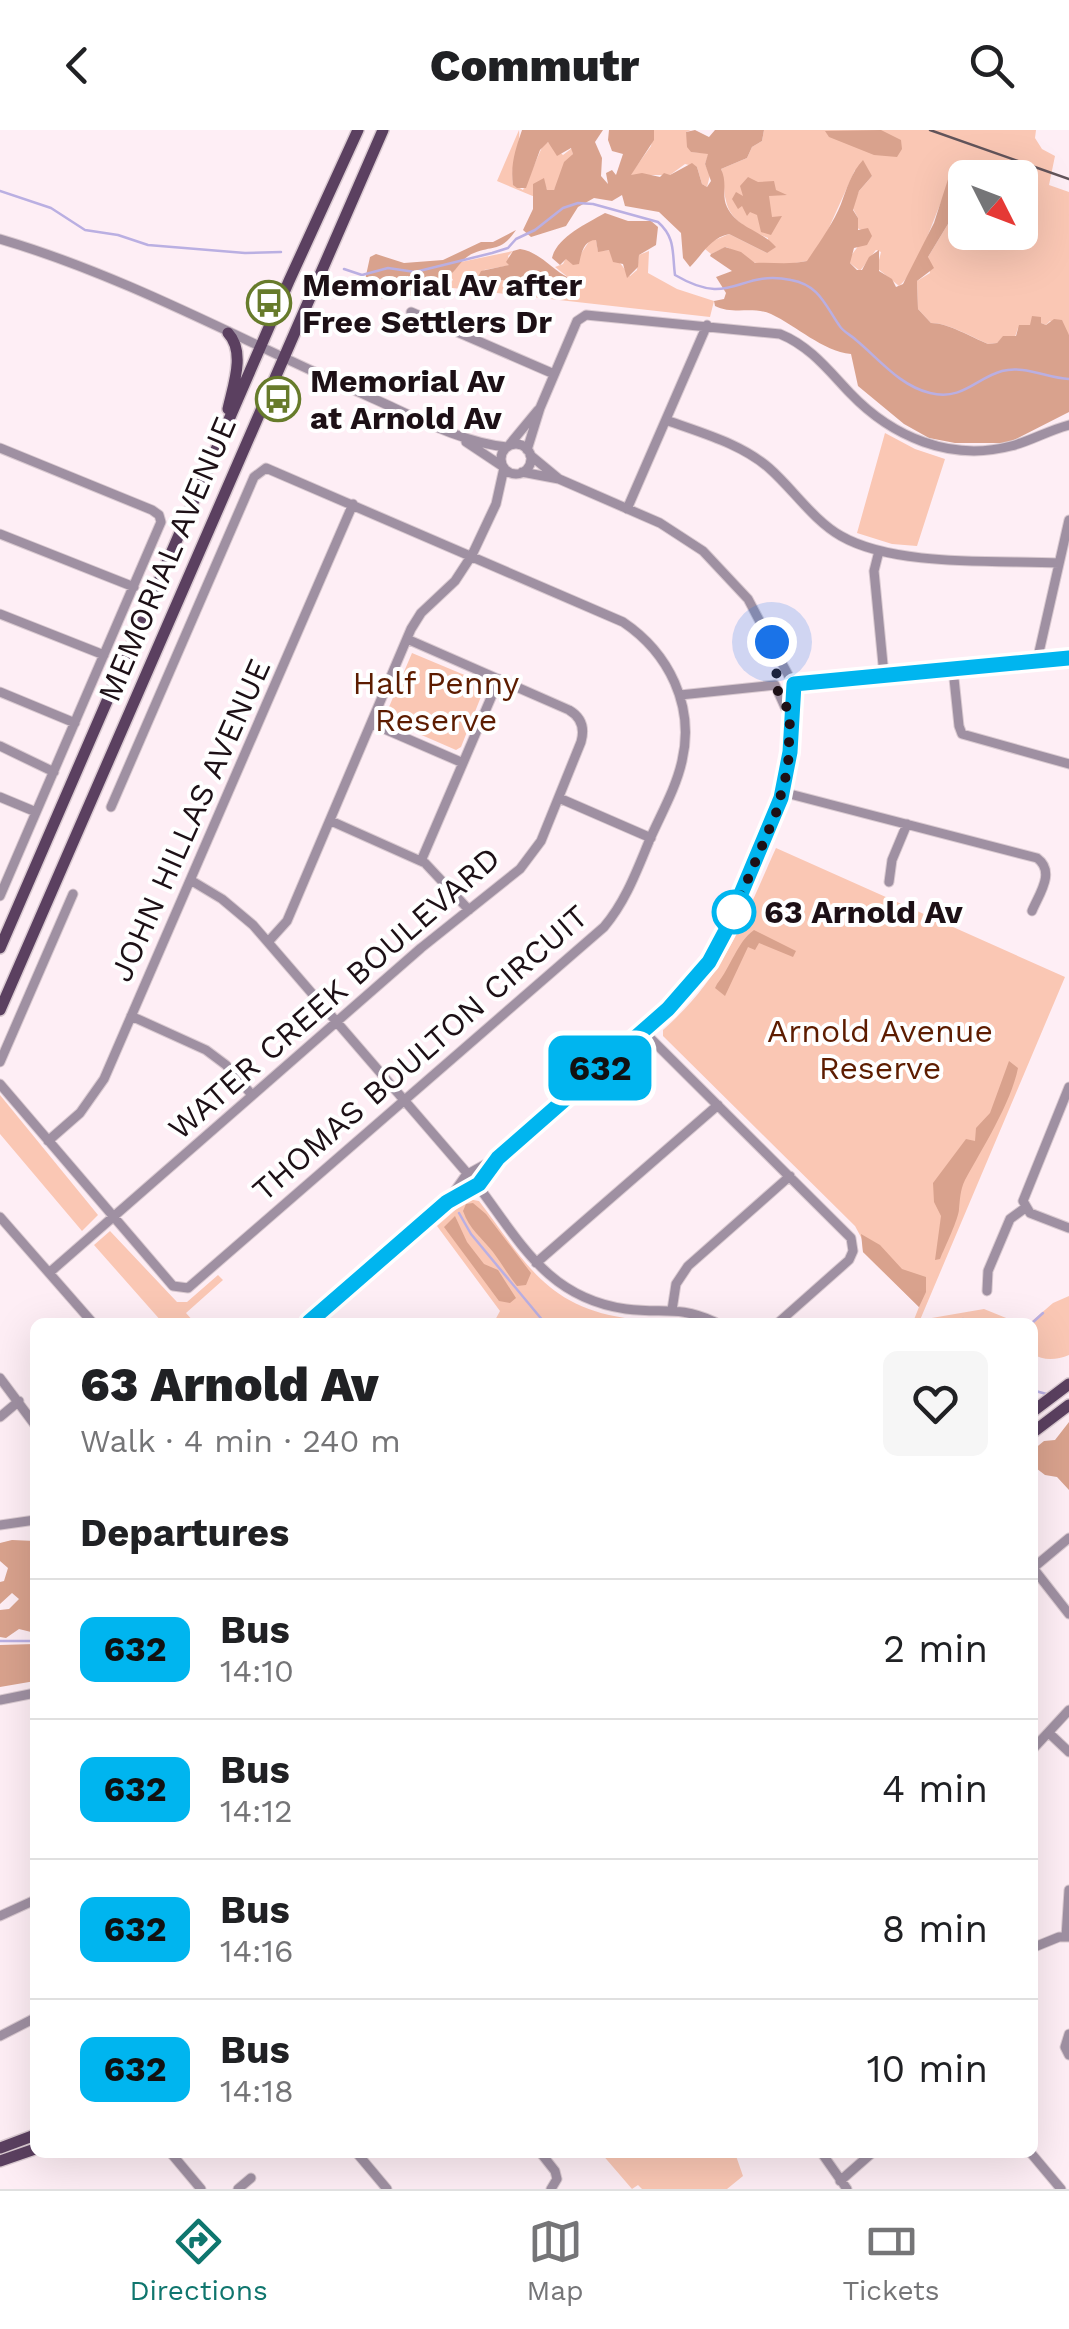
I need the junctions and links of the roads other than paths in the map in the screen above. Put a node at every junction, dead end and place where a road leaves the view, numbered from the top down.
1 (358, 130) edge
2 (383, 130) edge
3 (0, 238) edge
4 (411, 312) dead end
5 (707, 326) junction
6 (228, 333) junction
7 (260, 348) junction
8 (284, 359) junction
9 (554, 374) junction
10 (540, 408) junction
11 (666, 420) junction
12 (228, 424) junction
13 (1069, 424) edge
14 (460, 436) junction
15 (508, 447) junction
16 (2, 449) edge
17 (528, 452) junction
18 (0, 461) edge
19 (503, 467) junction
20 (521, 472) junction
21 (559, 479) junction
22 (353, 504) junction
23 (496, 504) junction
24 (628, 508) junction
25 (1069, 520) edge
26 (0, 534) edge
27 (879, 551) junction
28 (472, 556) junction
29 (1059, 563) junction
30 (134, 587) junction
31 (0, 614) edge
32 (407, 639) junction
33 (104, 655) junction
34 (777, 656) junction
35 (1069, 658) edge
36 (1037, 661) junction
37 (953, 669) junction
38 (884, 675) junction
39 (499, 680) junction
40 (793, 684) junction
41 (778, 685) junction
42 (0, 692) edge
43 (680, 695) junction
44 (790, 718) junction
45 (75, 723) junction
46 (373, 724) junction
47 (0, 746) edge
48 (463, 763) junction
49 (1069, 764) edge
50 (54, 772) junction
51 (782, 792) junction
52 (0, 797) edge
53 (558, 798) junction
54 (111, 807) dead end
55 (36, 812) junction
56 (331, 822) junction
57 (906, 824) junction
58 (651, 838) junction
59 (421, 861) junction
60 (192, 881) junction
61 (889, 882) dead end
62 (2, 883) edge
63 (73, 894) dead end
64 (0, 896) edge
65 (469, 910) junction
66 (1032, 911) dead end
67 (268, 942) junction
68 (0, 948) edge
69 (0, 1010) edge
70 (131, 1016) junction
71 (337, 1021) junction
72 (643, 1030) junction
73 (0, 1062) edge
74 (0, 1084) edge
75 (1069, 1086) edge
76 (252, 1095) junction
77 (405, 1100) junction
78 (718, 1105) junction
79 (48, 1141) junction
80 (498, 1158) junction
81 (468, 1174) junction
82 (790, 1176) junction
83 (477, 1185) junction
84 (447, 1202) junction
85 (1024, 1208) junction
86 (113, 1216) junction
87 (0, 1217) edge
88 (1069, 1228) edge
89 (536, 1263) junction
90 (49, 1273) junction
91 (987, 1291) dead end
92 (672, 1310) junction
93 (88, 1318) edge
94 (314, 1318) edge
95 (706, 1318) edge
96 (784, 1318) edge
97 (0, 1378) edge
98 (1069, 1384) edge
99 (19, 1400) junction
100 (1069, 1404) edge
101 (1038, 1407) edge
102 (30, 1416) edge
103 (0, 1418) edge
104 (1038, 1428) edge
105 (30, 1521) edge
106 (0, 1525) edge
107 (1069, 1538) edge
108 (1038, 1563) edge
109 (1038, 1575) edge
110 (1069, 1614) edge
111 (30, 1694) edge
112 (0, 1700) edge
113 (1069, 1710) edge
114 (1050, 1734) junction
115 (1038, 1745) edge
116 (1069, 1752) edge
117 (1069, 1890) edge
118 (30, 1902) edge
119 (1, 1912) edge
120 (1068, 1937) edge
121 (1038, 1944) edge
122 (30, 2021) edge
123 (1069, 2034) edge
124 (0, 2036) edge
125 (1069, 2055) edge
126 (30, 2137) edge
127 (0, 2148) edge
128 (30, 2151) edge
129 (175, 2158) edge
130 (361, 2158) edge
131 (545, 2158) edge
132 (826, 2158) edge
133 (868, 2158) edge
134 (1035, 2158) edge
135 (0, 2161) edge
136 (252, 2178) dead end
137 (844, 2185) edge
138 (200, 2189) edge
139 (238, 2189) edge
140 (387, 2189) edge
141 (551, 2189) edge
142 (1060, 2189) edge

1 - 7 main road, MEMORIAL AVENUE
2 - 8 main road, MEMORIAL AVENUE
3 - 6 street
4 - 9 street
5 - 9 street
5 - 11 street
5 - 13 street
6 - 7 street
6 - 12 main road
7 - 8 street
7 - 12 main road, MEMORIAL AVENUE
8 - 14 street
8 - 69 main road, MEMORIAL AVENUE
9 - 10 street
10 - 15 street
10 - 17 street
11 - 24 street
11 - 27 street
12 - 68 main road, MEMORIAL AVENUE
14 - 15 street
14 - 19 street
15 - 17 street
15 - 19 street
16 - 18 street
16 - 30 street
17 - 20 street
17 - 21 street
19 - 20 street
19 - 23 street
20 - 21 street
20 - 23 street
21 - 24 street
22 - 28 street, THOMAS BOULTON CIRCUIT
22 - 54 street, THOMAS BOULTON CIRCUIT
22 - 60 street, JOHN HILLAS AVENUE
23 - 28 street
24 - 34 street
25 - 29 street
26 - 30 street
27 - 29 street
27 - 38 street
28 - 32 street
28 - 43 street, THOMAS BOULTON CIRCUIT
29 - 36 street
30 - 33 street
31 - 33 street
32 - 39 street, WATER CREEK BOULEVARD
32 - 46 street
33 - 45 street
34 - 40 street
34 - 41 street
35 - 36 street
36 - 37 street
37 - 38 street
37 - 49 street
38 - 40 street
39 - 48 street
39 - 53 street, WATER CREEK BOULEVARD
40 - 41 street
40 - 41 street
40 - 44 street
41 - 43 street
41 - 44 street
42 - 45 street
43 - 58 street, THOMAS BOULTON CIRCUIT
44 - 51 street
45 - 50 street
46 - 48 street
46 - 56 street
47 - 50 street
48 - 59 street
50 - 55 street
51 - 57 street
51 - 72 street
52 - 55 street
53 - 58 street
53 - 65 street, WATER CREEK BOULEVARD
55 - 62 street
56 - 59 street
56 - 67 street
57 - 61 street
57 - 66 street
58 - 77 street, THOMAS BOULTON CIRCUIT
59 - 65 street
60 - 67 street
60 - 70 street, JOHN HILLAS AVENUE
62 - 64 street
63 - 73 street
65 - 71 street, WATER CREEK BOULEVARD
67 - 71 street
70 - 76 street
70 - 79 street, JOHN HILLAS AVENUE
71 - 76 street, WATER CREEK BOULEVARD
71 - 77 street
72 - 78 street
72 - 80 street
74 - 79 street, THOMAS BOULTON CIRCUIT
75 - 85 street
76 - 86 street, WATER CREEK BOULEVARD
77 - 81 street
77 - 86 street, THOMAS BOULTON CIRCUIT
78 - 82 street
78 - 89 street
79 - 86 street, THOMAS BOULTON CIRCUIT
80 - 81 street
80 - 83 street
81 - 83 street
81 - 84 street
82 - 92 street
82 - 96 street
83 - 84 street
83 - 89 street
84 - 94 street
85 - 88 street
85 - 91 street
86 - 90 street, WATER CREEK BOULEVARD
87 - 90 street
89 - 92 street
90 - 93 street
92 - 95 street
97 - 99 street
98 - 101 main road
99 - 102 street
99 - 103 street
100 - 104 main road
105 - 106 street
107 - 108 street
109 - 110 street
111 - 112 street
113 - 114 street
114 - 115 street
114 - 116 street
117 - 120 street
118 - 119 street
120 - 121 street
122 - 124 street
123 - 125 street
126 - 127 main road
128 - 135 main road
129 - 138 street
130 - 140 street
131 - 141 street
132 - 137 street
133 - 137 street
134 - 142 street
136 - 139 street

